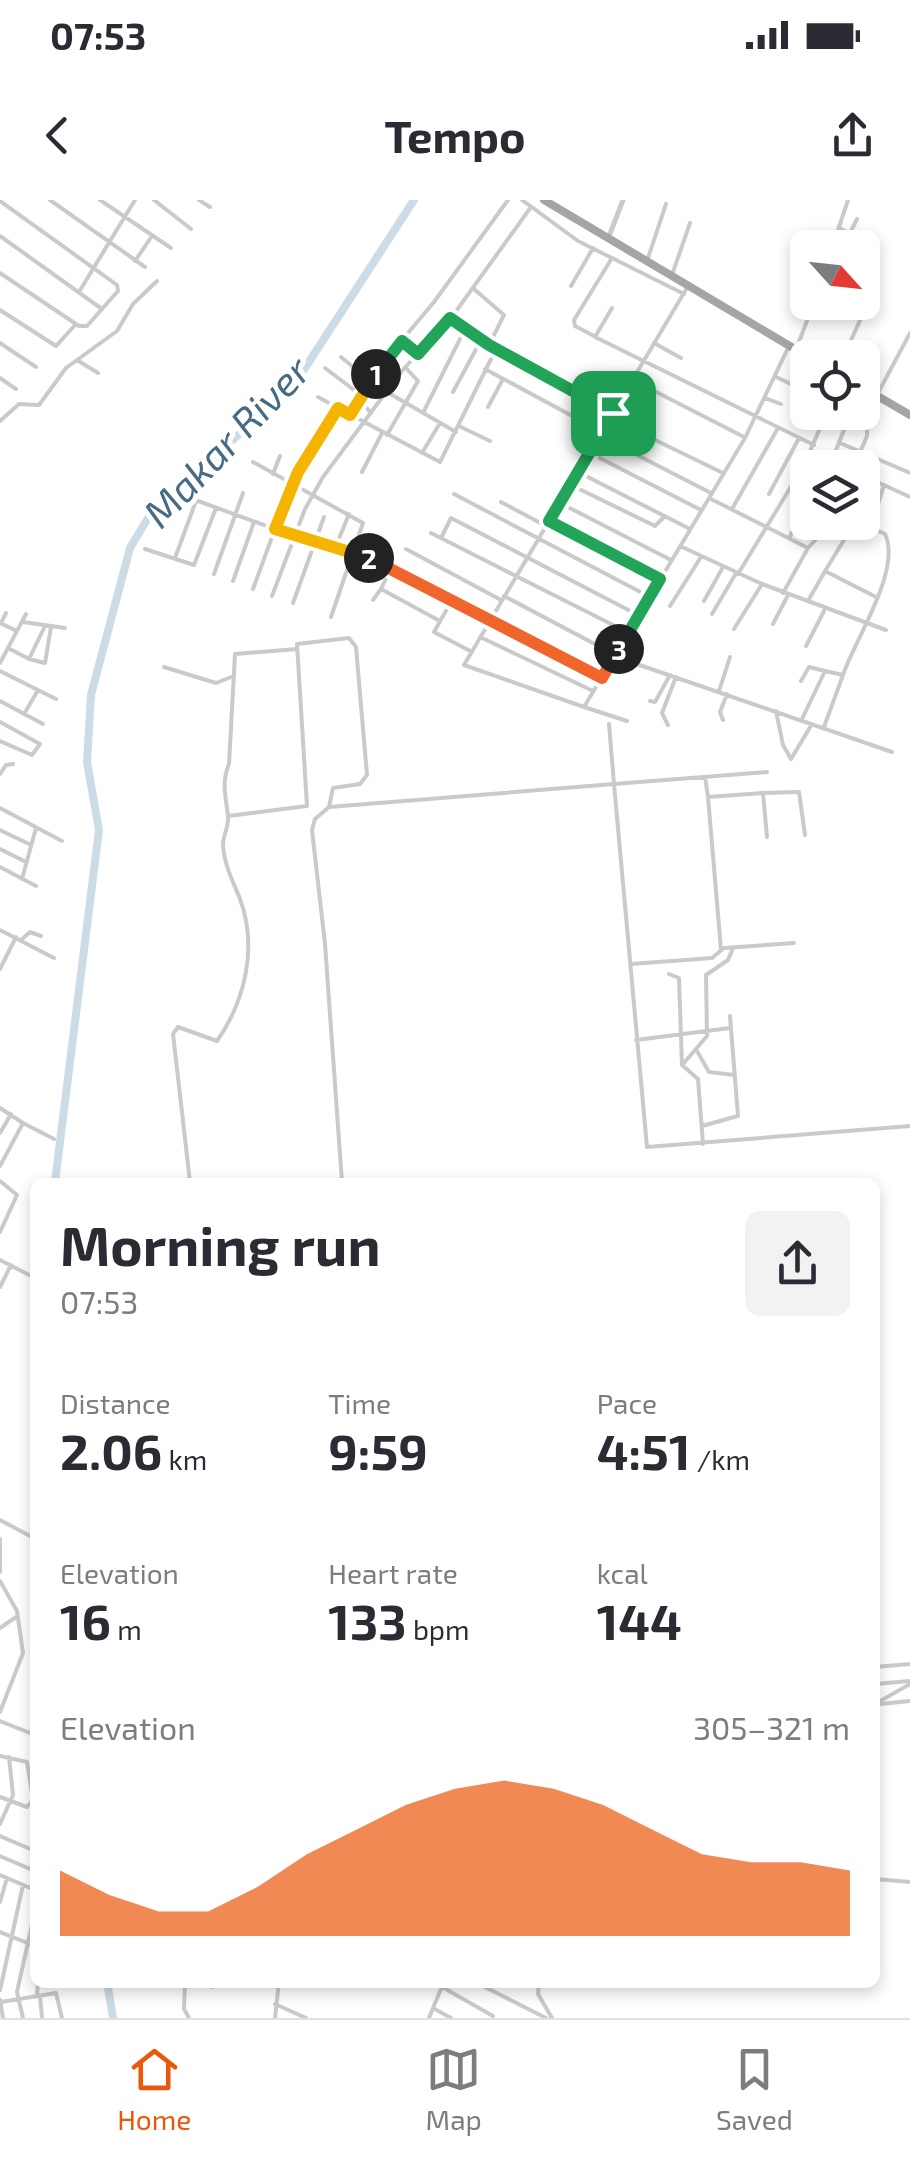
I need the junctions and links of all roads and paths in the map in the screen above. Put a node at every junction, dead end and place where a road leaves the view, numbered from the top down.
1 (50, 200) edge
2 (100, 200) edge
3 (135, 200) edge
4 (154, 200) edge
5 (200, 200) edge
6 (508, 200) edge
7 (522, 200) edge
8 (544, 200) edge
9 (623, 200) edge
10 (848, 200) edge
11 (0, 201) edge
12 (666, 204) dead end
13 (210, 207) dead end
14 (532, 207) junction
15 (123, 215) junction
16 (857, 219) dead end
17 (690, 222) dead end
18 (838, 228) joint
19 (190, 229) dead end
20 (0, 236) edge
21 (153, 236) junction
22 (608, 240) junction
23 (108, 242) junction
24 (170, 248) dead end
25 (592, 248) junction
26 (612, 258) junction
27 (135, 261) junction
28 (647, 262) junction
29 (93, 268) junction
30 (145, 268) dead end
31 (0, 273) edge
32 (672, 277) junction
33 (158, 282) dead end
34 (571, 286) dead end
35 (474, 288) junction
36 (686, 290) junction
37 (80, 292) junction
38 (612, 308) dead end
39 (102, 309) junction
40 (0, 310) edge
41 (450, 318) junction
42 (76, 324) junction
43 (466, 330) junction
44 (910, 332) edge
45 (595, 337) junction
46 (481, 340) junction
47 (402, 341) junction
48 (0, 343) edge
49 (654, 344) junction
50 (489, 345) junction
51 (790, 347) edge
52 (496, 349) junction
53 (790, 352) edge
54 (418, 354) junction
55 (342, 357) dead end
56 (681, 358) dead end
57 (77, 360) junction
58 (644, 361) junction
59 (36, 367) dead end
60 (404, 367) junction
61 (325, 368) dead end
62 (485, 369) junction
63 (98, 373) dead end
64 (776, 377) junction
65 (0, 378) edge
66 (502, 379) junction
67 (632, 380) junction
68 (370, 382) junction
69 (790, 384) edge
70 (880, 388) edge
71 (16, 389) dead end
72 (387, 392) junction
73 (453, 392) dead end
74 (880, 396) edge
75 (318, 397) dead end
76 (361, 398) junction
77 (765, 398) junction
78 (404, 403) junction
79 (781, 404) dead end
80 (488, 407) dead end
81 (338, 408) junction
82 (372, 413) junction
83 (423, 414) junction
84 (910, 414) edge
85 (350, 415) junction
86 (612, 415) junction
87 (756, 417) junction
88 (0, 421) edge
89 (440, 422) junction
90 (364, 423) junction
91 (461, 426) junction
92 (778, 428) junction
93 (820, 430) edge
94 (845, 430) edge
95 (867, 430) edge
96 (457, 433) junction
97 (384, 434) junction
98 (601, 434) junction
99 (745, 438) junction
100 (799, 438) junction
101 (490, 441) dead end
102 (840, 443) junction
103 (814, 445) junction
104 (811, 450) edge
105 (837, 450) edge
106 (860, 450) joint
107 (590, 453) junction
108 (422, 454) junction
109 (280, 456) dead end
110 (880, 459) edge
111 (254, 462) dead end
112 (362, 472) dead end
113 (578, 472) junction
114 (723, 473) junction
115 (910, 473) edge
116 (272, 474) junction
117 (293, 482) junction
118 (880, 483) edge
119 (571, 485) junction
120 (884, 485) junction
121 (790, 489) edge
122 (243, 492) dead end
123 (314, 493) junction
124 (454, 494) dead end
125 (769, 494) dead end
126 (710, 496) junction
127 (187, 497) dead end
128 (910, 497) edge
129 (880, 498) edge
130 (196, 501) junction
131 (501, 502) dead end
132 (560, 503) junction
133 (216, 508) junction
134 (732, 509) junction
135 (701, 510) junction
136 (236, 514) junction
137 (349, 514) junction
138 (665, 516) junction
139 (324, 517) dead end
140 (254, 522) junction
141 (548, 524) junction
142 (768, 527) junction
143 (275, 529) junction
144 (690, 529) junction
145 (880, 532) edge
146 (431, 533) dead end
147 (294, 536) junction
148 (441, 538) junction
149 (789, 538) joint
150 (538, 540) junction
151 (815, 540) edge
152 (846, 540) edge
153 (314, 542) junction
154 (680, 546) junction
155 (335, 548) junction
156 (808, 548) junction
157 (145, 549) dead end
158 (406, 549) dead end
159 (353, 554) junction
160 (702, 557) junction
161 (527, 558) junction
162 (175, 559) junction
163 (672, 560) junction
164 (392, 568) junction
165 (724, 568) junction
166 (825, 570) junction
167 (214, 574) dead end
168 (737, 574) junction
169 (515, 578) junction
170 (660, 579) junction
171 (233, 581) dead end
172 (762, 584) junction
173 (252, 589) dead end
174 (381, 589) junction
175 (786, 594) junction
176 (272, 596) dead end
177 (649, 597) junction
178 (876, 597) junction
179 (503, 598) junction
180 (372, 600) dead end
181 (452, 600) junction
182 (704, 600) dead end
183 (807, 602) junction
184 (293, 603) dead end
185 (670, 606) dead end
186 (825, 609) junction
187 (6, 614) dead end
188 (26, 614) dead end
189 (712, 614) dead end
190 (638, 615) junction
191 (331, 616) dead end
192 (438, 620) junction
193 (489, 621) junction
194 (23, 622) junction
195 (866, 622) junction
196 (0, 623) edge
197 (772, 624) dead end
198 (48, 626) junction
199 (64, 628) dead end
200 (734, 630) dead end
201 (886, 630) dead end
202 (17, 631) junction
203 (629, 633) junction
204 (480, 637) junction
205 (806, 646) dead end
206 (8, 648) junction
207 (297, 649) junction
208 (472, 652) junction
209 (617, 653) junction
210 (730, 658) dead end
211 (29, 659) junction
212 (0, 662) edge
213 (164, 666) dead end
214 (0, 671) edge
215 (825, 671) junction
216 (843, 675) junction
217 (234, 676) junction
218 (673, 676) junction
219 (602, 678) junction
220 (800, 682) dead end
221 (38, 690) junction
222 (594, 691) junction
223 (720, 691) junction
224 (727, 694) junction
225 (56, 699) dead end
226 (0, 700) edge
227 (650, 701) dead end
228 (584, 707) junction
229 (776, 712) junction
230 (24, 714) junction
231 (723, 720) dead end
232 (627, 721) dead end
233 (802, 721) junction
234 (0, 722) edge
235 (43, 724) dead end
236 (609, 724) dead end
237 (812, 724) junction
238 (668, 725) dead end
239 (824, 728) junction
240 (0, 740) edge
241 (892, 752) dead end
242 (12, 764) dead end
243 (767, 772) dead end
244 (0, 774) edge
245 (705, 777) junction
246 (614, 784) junction
247 (763, 793) junction
248 (708, 798) junction
249 (329, 806) junction
250 (0, 808) edge
251 (228, 816) junction
252 (36, 828) junction
253 (0, 830) edge
254 (805, 834) dead end
255 (767, 836) dead end
256 (62, 841) dead end
257 (29, 844) junction
258 (0, 849) edge
259 (26, 862) junction
260 (0, 867) edge
261 (22, 879) junction
262 (36, 886) dead end
263 (0, 930) edge
264 (40, 936) dead end
265 (18, 939) junction
266 (794, 943) dead end
267 (734, 948) junction
268 (721, 950) junction
269 (54, 958) dead end
270 (631, 964) junction
271 (0, 969) edge
272 (669, 974) dead end
273 (730, 1016) dead end
274 (731, 1028) junction
275 (707, 1033) junction
276 (681, 1036) junction
277 (636, 1040) junction
278 (697, 1051) junction
279 (682, 1065) junction
280 (706, 1069) junction
281 (696, 1074) junction
282 (734, 1075) junction
283 (0, 1108) edge
284 (11, 1114) junction
285 (23, 1123) junction
286 (702, 1126) junction
287 (910, 1126) edge
288 (0, 1133) edge
289 (54, 1139) dead end
290 (703, 1144) junction
291 (0, 1166) edge
292 (190, 1178) edge
293 (342, 1178) edge
294 (0, 1181) edge
295 (0, 1232) edge
296 (0, 1260) edge
297 (10, 1265) junction
298 (30, 1275) edge
299 (0, 1287) edge
300 (0, 1520) edge
301 (30, 1536) dead end
302 (0, 1539) edge
303 (0, 1572) edge
304 (0, 1581) edge
305 (16, 1617) junction
306 (0, 1628) edge
307 (910, 1664) edge
308 (880, 1666) edge
309 (910, 1682) edge
310 (880, 1684) edge
311 (910, 1701) edge
312 (880, 1702) edge
313 (880, 1704) edge
314 (0, 1712) edge
315 (0, 1721) edge
316 (30, 1729) edge
317 (27, 1732) junction
318 (30, 1733) edge
319 (0, 1756) edge
320 (9, 1757) junction
321 (30, 1781) edge
322 (0, 1797) edge
323 (11, 1802) junction
324 (30, 1804) edge
325 (2, 1817) edge
326 (0, 1824) edge
327 (0, 1836) edge
328 (30, 1849) edge
329 (0, 1856) edge
330 (30, 1868) edge
331 (3, 1876) edge
332 (880, 1879) edge
333 (910, 1882) edge
334 (23, 1885) junction
335 (30, 1888) edge
336 (0, 1902) edge
337 (0, 1932) edge
338 (30, 1935) edge
339 (11, 1937) junction
340 (28, 1944) junction
341 (38, 1988) edge
342 (55, 1988) edge
343 (185, 1988) edge
344 (278, 1988) edge
345 (442, 1988) edge
346 (448, 1988) edge
347 (486, 1988) edge
348 (538, 1988) edge
349 (0, 1990) edge
350 (54, 1992) junction
351 (38, 1996) junction
352 (20, 1998) junction
353 (1, 2001) edge
354 (275, 2004) junction
355 (433, 2008) junction
356 (480, 2009) junction
357 (492, 2016) edge
358 (4, 2018) edge
359 (23, 2018) edge
360 (42, 2018) edge
361 (62, 2018) edge
362 (188, 2018) edge
363 (275, 2018) edge
364 (306, 2018) edge
365 (428, 2018) edge
366 (452, 2018) edge
367 (476, 2018) edge
368 (549, 2018) edge

1 - 23 street
2 - 15 street
3 - 15 street
4 - 19 street
5 - 13 street
6 - 47 street
7 - 14 street
8 - 22 main road
9 - 22 street
10 - 18 street
11 - 29 street
12 - 28 street
14 - 25 street
14 - 35 street
15 - 21 street
15 - 23 street
16 - 18 street
17 - 32 street
20 - 37 street
21 - 24 street
21 - 27 street
22 - 28 main road
23 - 27 street
23 - 29 street
25 - 26 street
25 - 34 street
26 - 36 street
26 - 45 street
27 - 30 street
28 - 32 main road
29 - 37 street
29 - 39 street
31 - 42 street
32 - 36 main road
33 - 57 street
35 - 41 street
35 - 50 street
36 - 49 street
36 - 51 main road
37 - 39 street
38 - 45 street
39 - 42 street
40 - 42 street
41 - 43 street
41 - 54 street
43 - 46 street
43 - 83 street
44 - 70 street
45 - 58 street
46 - 50 street
46 - 73 street
47 - 54 street
47 - 68 street
48 - 59 street
49 - 56 street
49 - 58 street
50 - 52 street
52 - 62 street
52 - 86 street
53 - 64 street
54 - 60 street
55 - 68 street
57 - 63 street
57 - 88 street
58 - 67 street
58 - 87 street
60 - 72 street
60 - 78 street
61 - 76 street
62 - 66 street
62 - 91 street
64 - 69 street
64 - 77 street
65 - 71 street
66 - 80 street
66 - 98 street
67 - 86 street
67 - 99 street
68 - 76 street
72 - 78 street
72 - 82 street
74 - 84 main road
75 - 81 street
76 - 82 street
76 - 85 street
77 - 79 street
77 - 87 street
78 - 83 street
78 - 97 street
81 - 85 street
81 - 117 street
82 - 90 street
83 - 89 street
85 - 90 street
86 - 98 street
86 - 114 street
87 - 92 street
87 - 99 street
89 - 96 street
89 - 108 street
90 - 97 street
90 - 123 street
91 - 96 street
91 - 101 street
92 - 100 street
92 - 134 street
93 - 103 street
94 - 102 street
95 - 106 street
96 - 108 street
97 - 108 street
97 - 112 street
98 - 107 street
98 - 126 street
99 - 114 street
100 - 103 street
100 - 125 street
102 - 105 street
102 - 106 street
103 - 104 street
107 - 113 street
107 - 135 street
109 - 116 street
110 - 115 street
111 - 116 street
113 - 119 street
113 - 138 street
114 - 126 street
116 - 117 street
117 - 123 street
117 - 143 street
118 - 120 street
119 - 132 street
119 - 138 street
120 - 128 street
120 - 129 street
121 - 142 street
122 - 136 street
123 - 137 street
123 - 147 street
124 - 150 street
126 - 134 street
126 - 135 street
127 - 130 street
130 - 133 street
130 - 162 street
131 - 141 street
132 - 141 street
132 - 163 street
133 - 136 street
133 - 162 street
134 - 142 street
135 - 144 street
136 - 140 street
136 - 167 street
137 - 155 street
137 - 159 street
138 - 144 street
139 - 153 street
140 - 143 street
140 - 171 street
141 - 150 street
141 - 170 street
142 - 149 street
142 - 168 street
143 - 147 street
143 - 173 street
144 - 154 street
145 - 178 street
146 - 148 street
147 - 153 street
147 - 176 street
148 - 161 street
148 - 169 street
149 - 156 street
150 - 161 street
150 - 177 street
151 - 156 street
152 - 166 street
153 - 155 street
153 - 184 street
154 - 160 street
154 - 163 street
155 - 159 street
156 - 175 street
157 - 162 street
158 - 179 street
159 - 164 street
159 - 191 street
160 - 165 street
160 - 185 street
161 - 169 street
161 - 190 street
163 - 170 street
164 - 174 street
164 - 181 street
165 - 168 street
165 - 182 street
166 - 178 street
166 - 183 street
168 - 172 street
168 - 189 street
169 - 179 street
169 - 203 street
170 - 177 street
172 - 175 street
172 - 200 street
174 - 180 street
174 - 192 street
175 - 183 street
175 - 197 street
177 - 190 street
178 - 195 street
179 - 193 street
179 - 209 street
181 - 192 street
181 - 193 street
183 - 186 street
186 - 195 street
186 - 205 street
187 - 196 street
188 - 194 street
190 - 203 street
192 - 208 street
193 - 204 street
193 - 219 street
194 - 198 street
194 - 202 street
195 - 201 street
195 - 216 street
196 - 202 street
198 - 199 street
198 - 211 street
198 - 211 street
202 - 206 street
203 - 209 street
204 - 208 street
204 - 222 street
206 - 211 street
206 - 212 street
207 - 217 street
207 - 249 street
207 - 251 street
208 - 228 street
209 - 218 street
209 - 219 street
210 - 223 street
213 - 217 street
214 - 221 street
215 - 216 street
215 - 220 street
215 - 233 street
216 - 239 street
217 - 251 street
218 - 223 street
218 - 227 street
218 - 238 street
219 - 222 street
221 - 225 street
221 - 230 street
222 - 228 street
223 - 224 street
224 - 229 street
224 - 231 street
226 - 230 street
228 - 232 street
229 - 233 street
229 - 237 street
230 - 235 street
233 - 237 street
234 - 240 street
236 - 246 street
237 - 239 street
239 - 241 street
242 - 244 street
243 - 245 street
245 - 246 street
245 - 248 street
246 - 249 street
246 - 270 street
247 - 248 street
247 - 254 street
247 - 255 street
248 - 268 street
249 - 293 street
250 - 252 street
251 - 292 street
252 - 256 street
252 - 257 street
253 - 257 street
257 - 259 street
258 - 259 street
259 - 261 street
260 - 261 street
261 - 262 street
263 - 265 street
264 - 265 street
265 - 269 street
265 - 271 street
266 - 267 street
267 - 268 street
267 - 275 street
268 - 270 street
270 - 277 street
272 - 276 street
273 - 274 street
274 - 275 street
274 - 282 street
275 - 276 street
275 - 278 street
276 - 277 street
276 - 279 street
277 - 290 street
278 - 279 street
278 - 280 street
279 - 281 street
280 - 281 street
280 - 282 street
281 - 286 street
282 - 286 street
283 - 284 street
284 - 285 street
284 - 288 street
285 - 289 street
285 - 291 street
286 - 290 street
287 - 290 street
294 - 295 street
296 - 297 street
297 - 298 street
297 - 299 street
300 - 301 street
302 - 303 street
304 - 305 street
305 - 306 street
305 - 314 street
307 - 308 street
309 - 310 street
309 - 312 street
311 - 313 street
315 - 317 street
316 - 317 street
317 - 318 street
319 - 320 street
320 - 321 street
320 - 323 street
322 - 323 street
323 - 324 street
323 - 325 street
325 - 326 street
327 - 328 street
329 - 330 street
331 - 334 street
331 - 336 street
332 - 333 street
334 - 335 street
334 - 339 street
337 - 339 street
338 - 340 street
339 - 340 street
339 - 349 street
340 - 352 street
341 - 351 street
342 - 350 street
343 - 362 street
344 - 354 street
345 - 355 street
346 - 356 street
347 - 368 street
348 - 368 street
350 - 351 street
350 - 361 street
351 - 352 street
351 - 360 street
352 - 353 street
352 - 359 street
353 - 358 street
354 - 363 street
354 - 364 street
355 - 365 street
355 - 366 street
356 - 357 street
356 - 367 street

